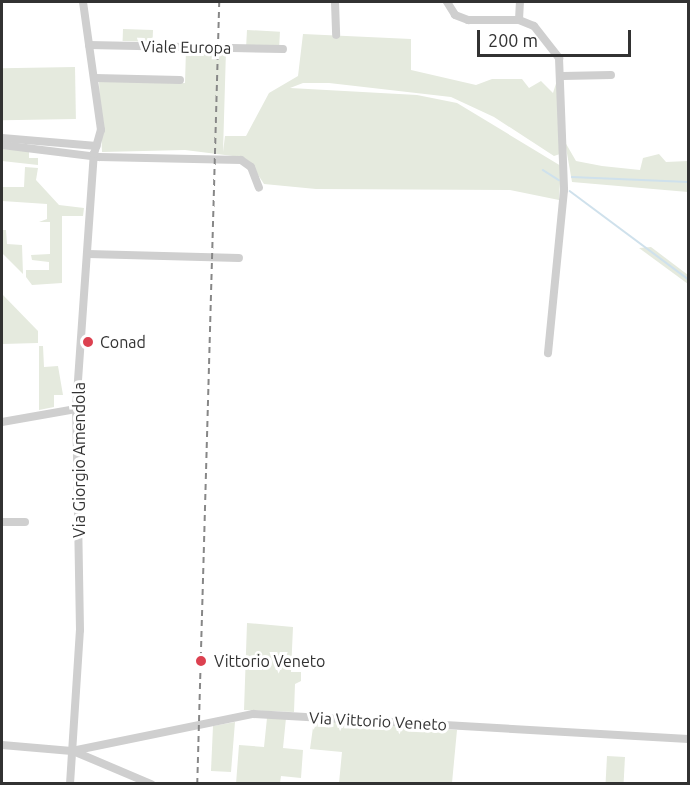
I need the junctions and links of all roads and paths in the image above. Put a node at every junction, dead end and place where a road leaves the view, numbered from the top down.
1 (82, 2) edge
2 (335, 2) edge
3 (447, 2) edge
4 (520, 2) edge
5 (519, 20) junction
6 (336, 35) dead end
7 (89, 45) junction
8 (283, 49) dead end
9 (611, 75) dead end
10 (563, 76) junction
11 (95, 78) junction
12 (180, 80) dead end
13 (2, 138) edge
14 (2, 145) edge
15 (95, 150) junction
16 (81, 152) junction
17 (93, 169) junction
18 (259, 188) dead end
19 (88, 254) junction
20 (239, 258) dead end
21 (548, 353) dead end
22 (76, 409) junction
23 (2, 422) edge
24 (2, 522) edge
25 (26, 522) dead end
26 (688, 739) edge
27 (2, 745) edge
28 (72, 751) junction
29 (70, 783) edge
30 (151, 783) edge

1 - 7 street, Via Giorgio Amendola
2 - 6 street
3 - 5 street
4 - 5 street
5 - 10 street
7 - 8 street, Viale Europa
7 - 11 street, Via Giorgio Amendola
9 - 10 street
10 - 21 street
11 - 12 street
11 - 15 street, Via Giorgio Amendola
13 - 15 street
14 - 16 street
15 - 16 street
15 - 17 street, Via Giorgio Amendola
15 - 18 street
16 - 17 street
17 - 19 street, Via Giorgio Amendola
19 - 20 street
19 - 22 street, Via Giorgio Amendola
22 - 23 street
22 - 28 street, Via Giorgio Amendola
24 - 25 street
26 - 28 street, Via Vittorio Veneto
27 - 28 street
28 - 29 street, Via Giorgio Amendola
28 - 30 street

